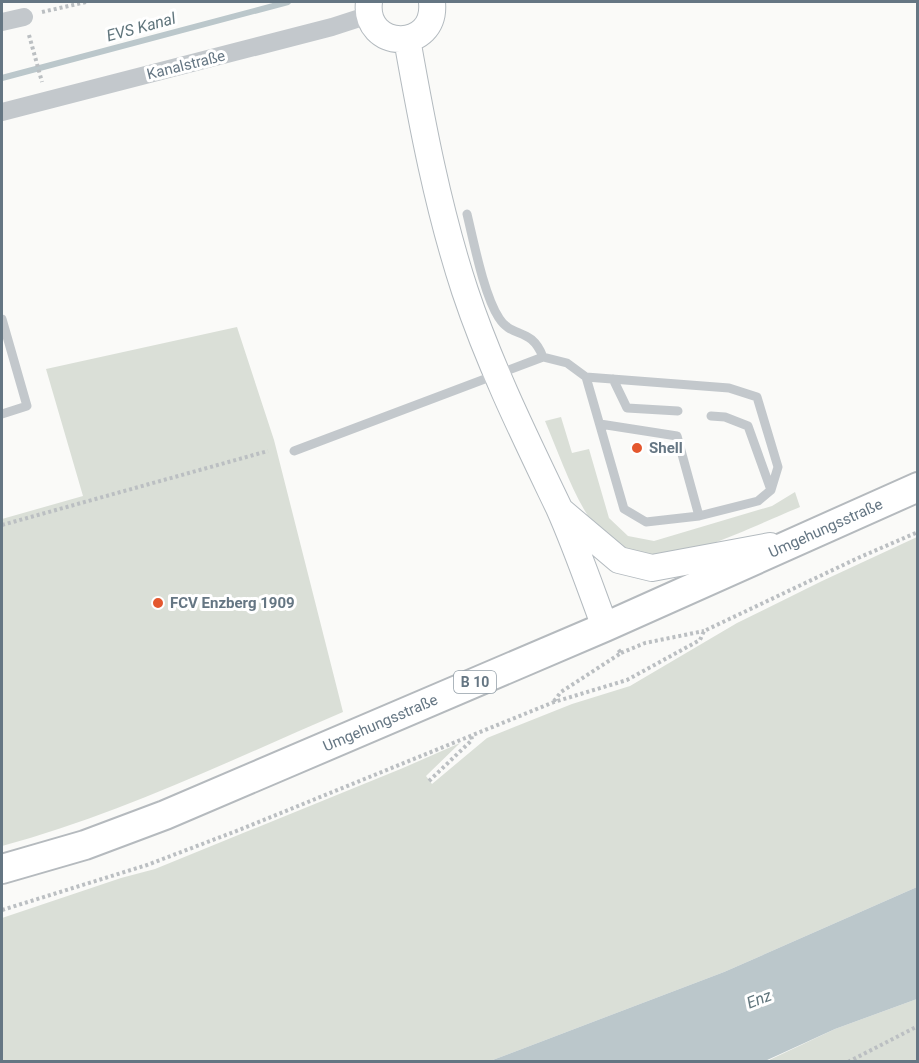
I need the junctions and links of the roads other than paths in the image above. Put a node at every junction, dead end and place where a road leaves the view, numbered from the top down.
1 (432, 2) edge
2 (369, 8) edge
3 (2, 22) edge
4 (26, 23) road end
5 (407, 39) junction
6 (2, 112) edge
7 (466, 214) dead end
8 (2, 319) edge
9 (543, 357) junction
10 (497, 375) junction
11 (586, 377) junction
12 (613, 379) junction
13 (678, 411) dead end
14 (2, 414) edge
15 (711, 416) dead end
16 (600, 424) junction
17 (294, 451) dead end
18 (918, 487) edge
19 (771, 490) junction
20 (559, 510) junction
21 (699, 516) junction
22 (791, 542) junction
23 (605, 627) junction
24 (2, 869) edge

1 - 5 main road
2 - 5 main road
2 - 6 street, Kanalstraße
3 - 4 street
5 - 10 main road
7 - 9 lane
8 - 14 lane
9 - 10 lane
9 - 11 lane
10 - 17 lane
10 - 20 main road
11 - 12 lane
11 - 16 lane
12 - 13 lane
12 - 19 lane
15 - 19 lane
16 - 21 lane
16 - 21 lane
18 - 22 main road, Umgehungsstraße / B 10
19 - 21 lane
20 - 22 main road
20 - 23 main road
22 - 23 main road, Umgehungsstraße / B 10
23 - 24 main road, Umgehungsstraße / B 10

